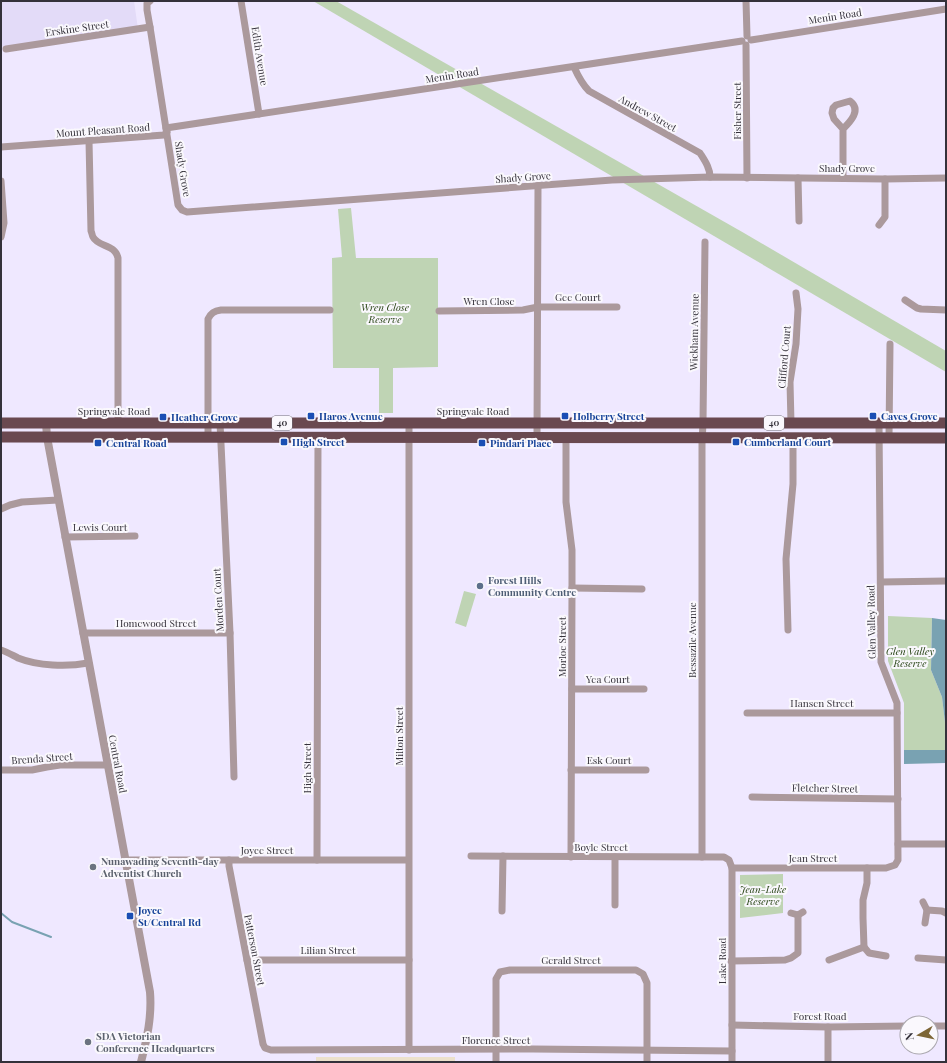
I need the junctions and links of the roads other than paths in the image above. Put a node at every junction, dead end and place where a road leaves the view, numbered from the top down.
1 (150, 1) edge
2 (241, 1) edge
3 (746, 1) edge
4 (946, 10) edge
5 (150, 27) junction
6 (746, 40) junction
7 (6, 49) dead end
8 (574, 67) junction
9 (259, 114) junction
10 (843, 129) dead end
11 (166, 130) junction
12 (89, 141) junction
13 (1, 148) edge
14 (710, 178) junction
15 (747, 178) junction
16 (798, 178) junction
17 (843, 178) junction
18 (946, 178) edge
19 (885, 179) junction
20 (1, 181) edge
21 (538, 186) junction
22 (799, 221) dead end
23 (879, 225) dead end
24 (1, 237) edge
25 (705, 242) dead end
26 (796, 293) dead end
27 (905, 300) dead end
28 (538, 307) junction
29 (617, 307) dead end
30 (330, 310) dead end
31 (946, 310) edge
32 (439, 311) dead end
33 (890, 344) dead end
34 (1, 422) edge
35 (46, 423) junction
36 (118, 423) junction
37 (208, 423) junction
38 (220, 423) junction
39 (409, 423) junction
40 (537, 423) junction
41 (704, 423) junction
42 (791, 423) junction
43 (884, 423) junction
44 (946, 423) edge
45 (1, 437) edge
46 (46, 437) junction
47 (208, 437) junction
48 (221, 437) junction
49 (318, 437) junction
50 (409, 437) junction
51 (537, 437) junction
52 (566, 437) junction
53 (702, 437) junction
54 (793, 437) junction
55 (884, 437) junction
56 (946, 438) edge
57 (58, 500) junction
58 (1, 510) edge
59 (135, 536) dead end
60 (65, 537) junction
61 (881, 582) junction
62 (946, 582) edge
63 (572, 588) junction
64 (642, 589) dead end
65 (788, 630) dead end
66 (83, 633) junction
67 (230, 633) junction
68 (1, 650) edge
69 (88, 663) junction
70 (572, 689) junction
71 (644, 689) dead end
72 (747, 713) dead end
73 (897, 713) junction
74 (108, 765) junction
75 (1, 770) edge
76 (571, 770) junction
77 (646, 770) dead end
78 (234, 776) dead end
79 (752, 797) dead end
80 (898, 799) junction
81 (898, 844) junction
82 (946, 844) edge
83 (471, 856) dead end
84 (503, 856) junction
85 (570, 857) junction
86 (615, 857) junction
87 (702, 857) junction
88 (126, 860) junction
89 (229, 860) junction
90 (317, 860) junction
91 (408, 860) junction
92 (729, 860) joint
93 (895, 865) joint
94 (732, 868) junction
95 (867, 868) junction
96 (923, 902) dead end
97 (615, 905) dead end
98 (927, 910) junction
99 (502, 911) dead end
100 (797, 913) dead end
101 (946, 913) edge
102 (925, 923) dead end
103 (864, 946) junction
104 (886, 956) dead end
105 (918, 958) dead end
106 (247, 960) junction
107 (409, 960) junction
108 (829, 960) dead end
109 (946, 960) edge
110 (731, 961) junction
111 (732, 1025) junction
112 (899, 1026) edge
113 (828, 1027) junction
114 (263, 1044) joint
115 (409, 1050) junction
116 (496, 1050) junction
117 (647, 1050) junction
118 (732, 1051) junction
119 (141, 1062) edge
120 (496, 1062) edge
121 (647, 1062) edge
122 (732, 1062) edge
123 (828, 1062) edge

1 - 5 street
2 - 9 street, Edith Avenue
3 - 6 street, Fisher Street
4 - 6 street, Menin Road
5 - 7 street, Erskine Street
5 - 11 street
6 - 8 street, Menin Road
6 - 15 street, Fisher Street
8 - 9 street, Menin Road
8 - 14 street, Andrew Street
9 - 11 street, Menin Road
10 - 17 street
11 - 12 street, Mount Pleasant Road
11 - 21 street, Shady Grove
12 - 13 street, Mount Pleasant Road
12 - 36 street
14 - 15 street, Shady Grove
14 - 21 street, Shady Grove
15 - 16 street, Shady Grove
16 - 17 street, Shady Grove
16 - 22 street
17 - 19 street, Shady Grove
18 - 19 street, Shady Grove
19 - 23 street
20 - 24 street
21 - 28 street
25 - 41 street, Wickham Avenue
26 - 42 street, Clifford Court
27 - 31 street
28 - 29 street, Gee Court
28 - 32 street, Wren Close
28 - 40 street
30 - 37 street
33 - 43 street
34 - 35 highway, Springvale Road / 40
35 - 36 highway, Springvale Road / 40
35 - 46 street, Central Road
36 - 37 highway, Springvale Road / 40
37 - 38 highway, Springvale Road / 40
37 - 47 street
38 - 39 highway, Springvale Road / 40
38 - 48 street, Morden Court
39 - 40 highway, Springvale Road / 40
39 - 50 street, Milton Street
40 - 41 highway, Springvale Road / 40
40 - 51 street
41 - 42 highway, Springvale Road / 40
41 - 53 street, Bessazile Avenue
42 - 43 highway, Springvale Road / 40
43 - 44 highway, Springvale Road / 40
43 - 55 street, Glen Valley Road
45 - 46 highway, 40
46 - 47 highway, 40
46 - 57 street, Central Road
47 - 48 highway, 40
48 - 49 highway, 40
48 - 67 street, Morden Court
49 - 50 highway, 40
49 - 90 street, High Street
50 - 51 highway, 40
50 - 91 street, Milton Street
51 - 52 highway, 40
52 - 53 highway, 40
52 - 63 street, Morloc Street
53 - 54 highway, 40
53 - 87 street, Bessazile Avenue
54 - 55 highway, 40
54 - 65 street
55 - 56 highway, 40
55 - 61 street, Glen Valley Road
57 - 58 street
57 - 60 street, Central Road
59 - 60 street, Lewis Court
60 - 66 street, Central Road
61 - 62 street
61 - 73 street, Glen Valley Road
63 - 64 street
63 - 70 street, Morloc Street
66 - 67 street, Homewood Street
66 - 69 street, Central Road
67 - 78 street, Morden Court
68 - 69 street
69 - 74 street, Central Road
70 - 71 street, Yea Court
70 - 76 street, Morloc Street
72 - 73 street, Hansen Street
73 - 80 street, Glen Valley Road
74 - 75 street, Brenda Street
74 - 88 street, Central Road
76 - 77 street, Esk Court
76 - 85 street, Morloc Street
79 - 80 street, Fletcher Street
80 - 81 street, Glen Valley Road
81 - 82 street
81 - 93 street, Glen Valley Road
83 - 84 street, Boyle Street
84 - 85 street, Boyle Street
84 - 99 street
85 - 86 street, Boyle Street
86 - 87 street, Boyle Street
86 - 97 street
87 - 92 street, Boyle Street
88 - 89 street, Joyce Street
88 - 119 street, Central Road
89 - 90 street, Joyce Street
89 - 106 street, Patterson Street
90 - 91 street, Joyce Street
91 - 107 street, Milton Street
92 - 94 street, Lake Road
93 - 95 street, Jean Street
94 - 95 street, Jean Street
94 - 110 street, Lake Road
95 - 103 street
96 - 98 street
98 - 101 street
98 - 102 street
100 - 110 street
103 - 104 street
103 - 108 street
105 - 109 street
106 - 107 street, Lilian Street
106 - 114 street, Patterson Street
107 - 115 street, Milton Street
110 - 111 street, Lake Road
111 - 113 street, Forest Road
111 - 118 street, Lake Road
112 - 113 street, Forest Road
113 - 123 street
114 - 115 street, Florence Street
115 - 116 street, Florence Street
116 - 117 street, Florence Street
116 - 117 street, Gerald Street
116 - 120 street, Gerald Street
117 - 118 street, Florence Street
117 - 121 street, Gerald Street
118 - 122 street, Lake Road

